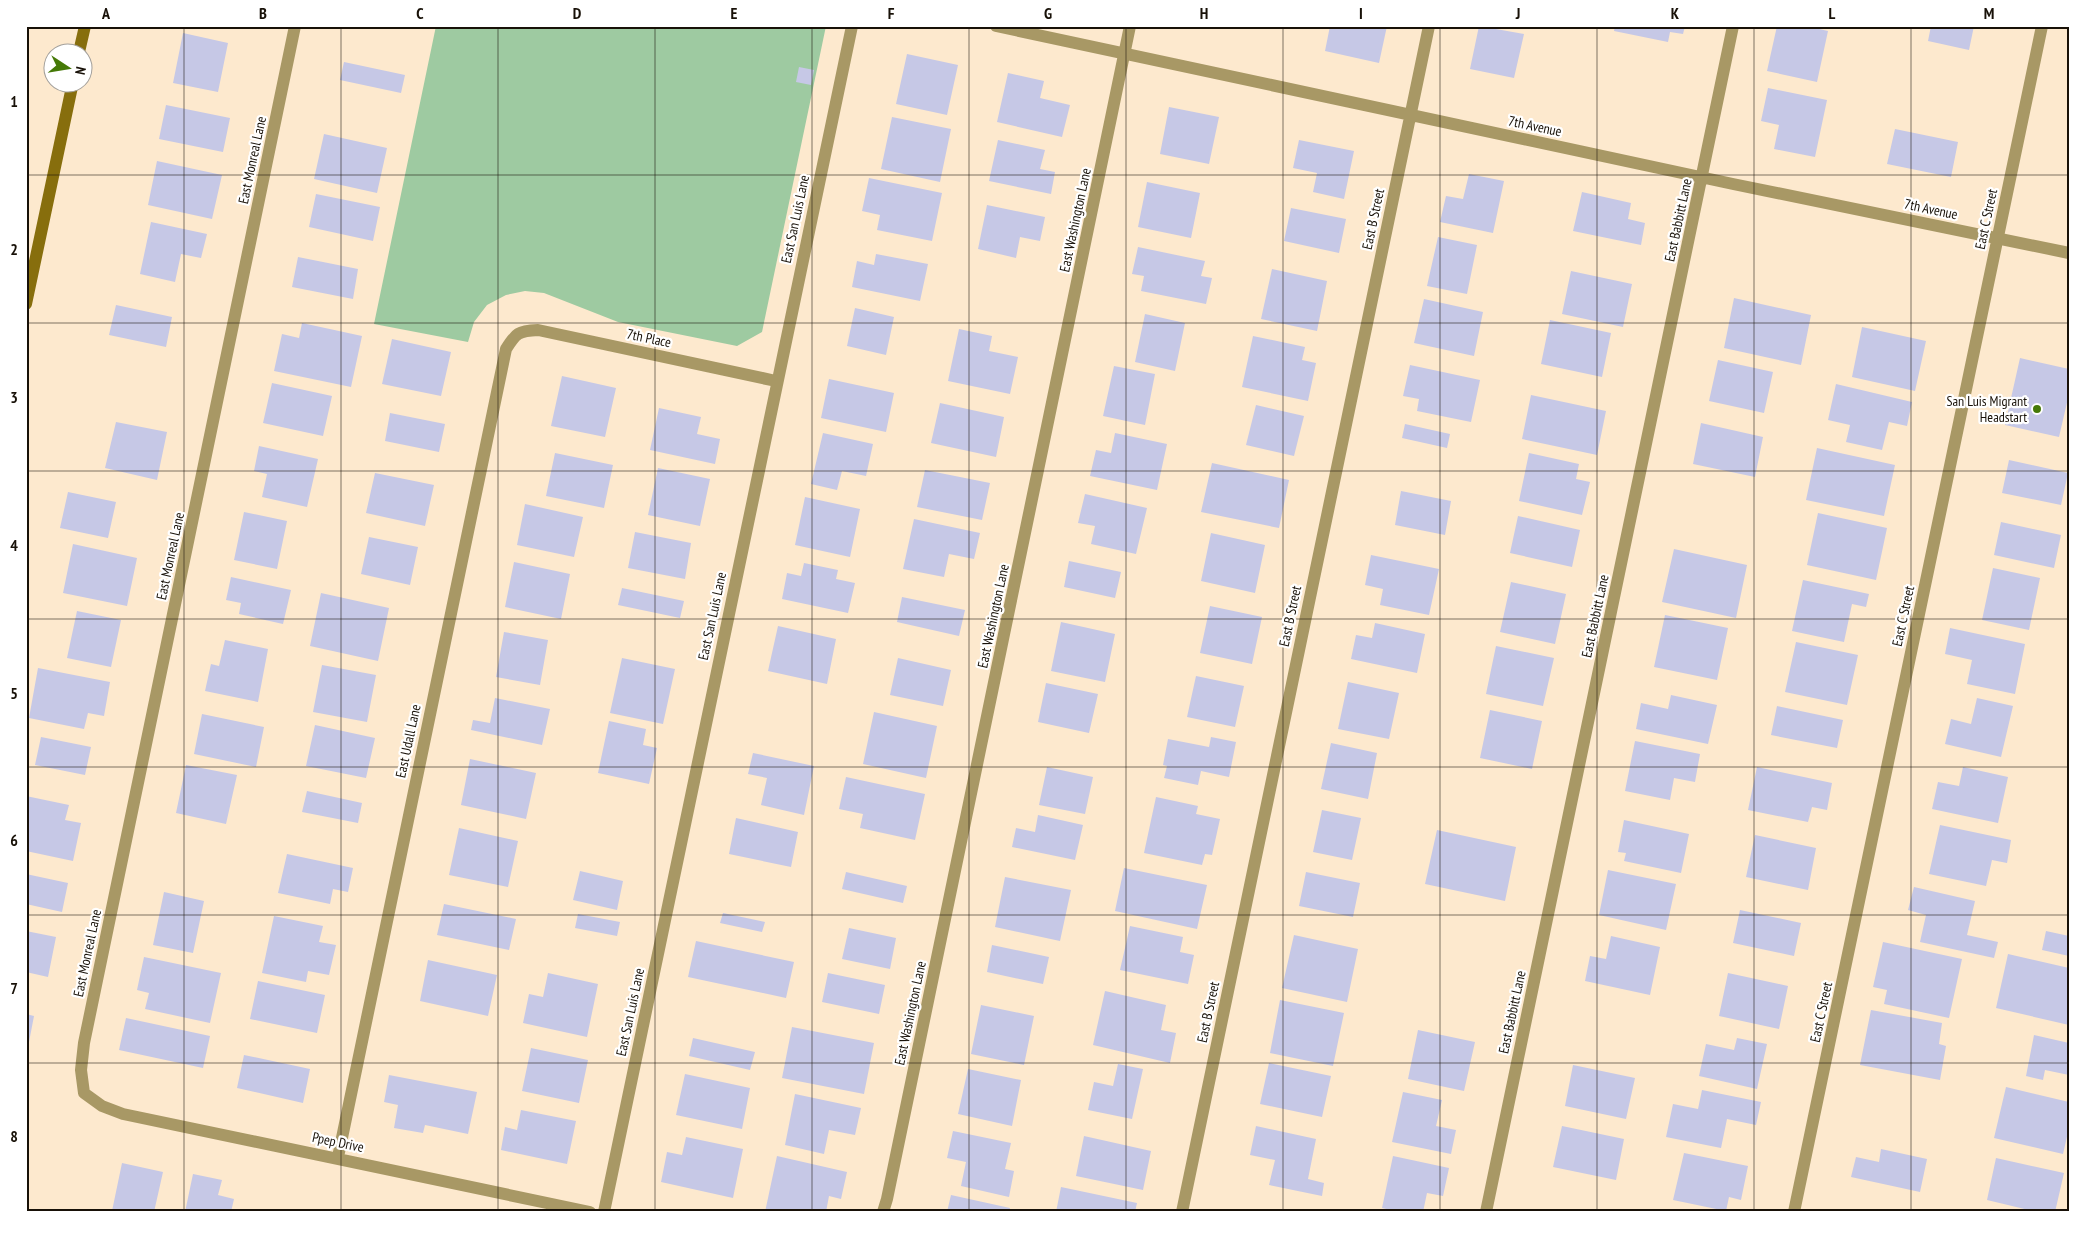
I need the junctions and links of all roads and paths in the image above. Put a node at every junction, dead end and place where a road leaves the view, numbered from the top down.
1 (85, 26) edge
2 (295, 26) edge
3 (852, 26) edge
4 (996, 26) edge
5 (1130, 26) edge
6 (1429, 26) edge
7 (1733, 26) edge
8 (2042, 26) edge
9 (81, 42) edge
10 (1124, 54) junction
11 (71, 92) edge
12 (1410, 115) junction
13 (1702, 177) junction
14 (1998, 238) junction
15 (2069, 253) edge
16 (26, 304) edge
17 (515, 334) joint
18 (776, 381) junction
19 (84, 1093) joint
20 (338, 1158) junction
21 (590, 1212) edge
22 (604, 1212) edge
23 (883, 1212) edge
24 (1182, 1212) edge
25 (1486, 1212) edge
26 (1794, 1212) edge

1 - 9 main road
2 - 19 street, East Monreal Lane
3 - 18 street, East San Luis Lane
4 - 10 street, 7th Avenue
5 - 10 street, East Washington Lane
6 - 12 street, East B Street
7 - 13 street, East Babbitt Lane
8 - 14 street, East C Street
10 - 12 street, 7th Avenue
10 - 23 street, East Washington Lane
11 - 16 main road
12 - 13 street, 7th Avenue
12 - 24 street, East B Street
13 - 14 street, 7th Avenue
13 - 25 street, East Babbitt Lane
14 - 15 street, 7th Avenue
14 - 26 street, East C Street
17 - 18 street, 7th Place
17 - 20 street, East Udall Lane
18 - 22 street, East San Luis Lane
19 - 20 street, Ppep Drive
20 - 21 street, Ppep Drive

